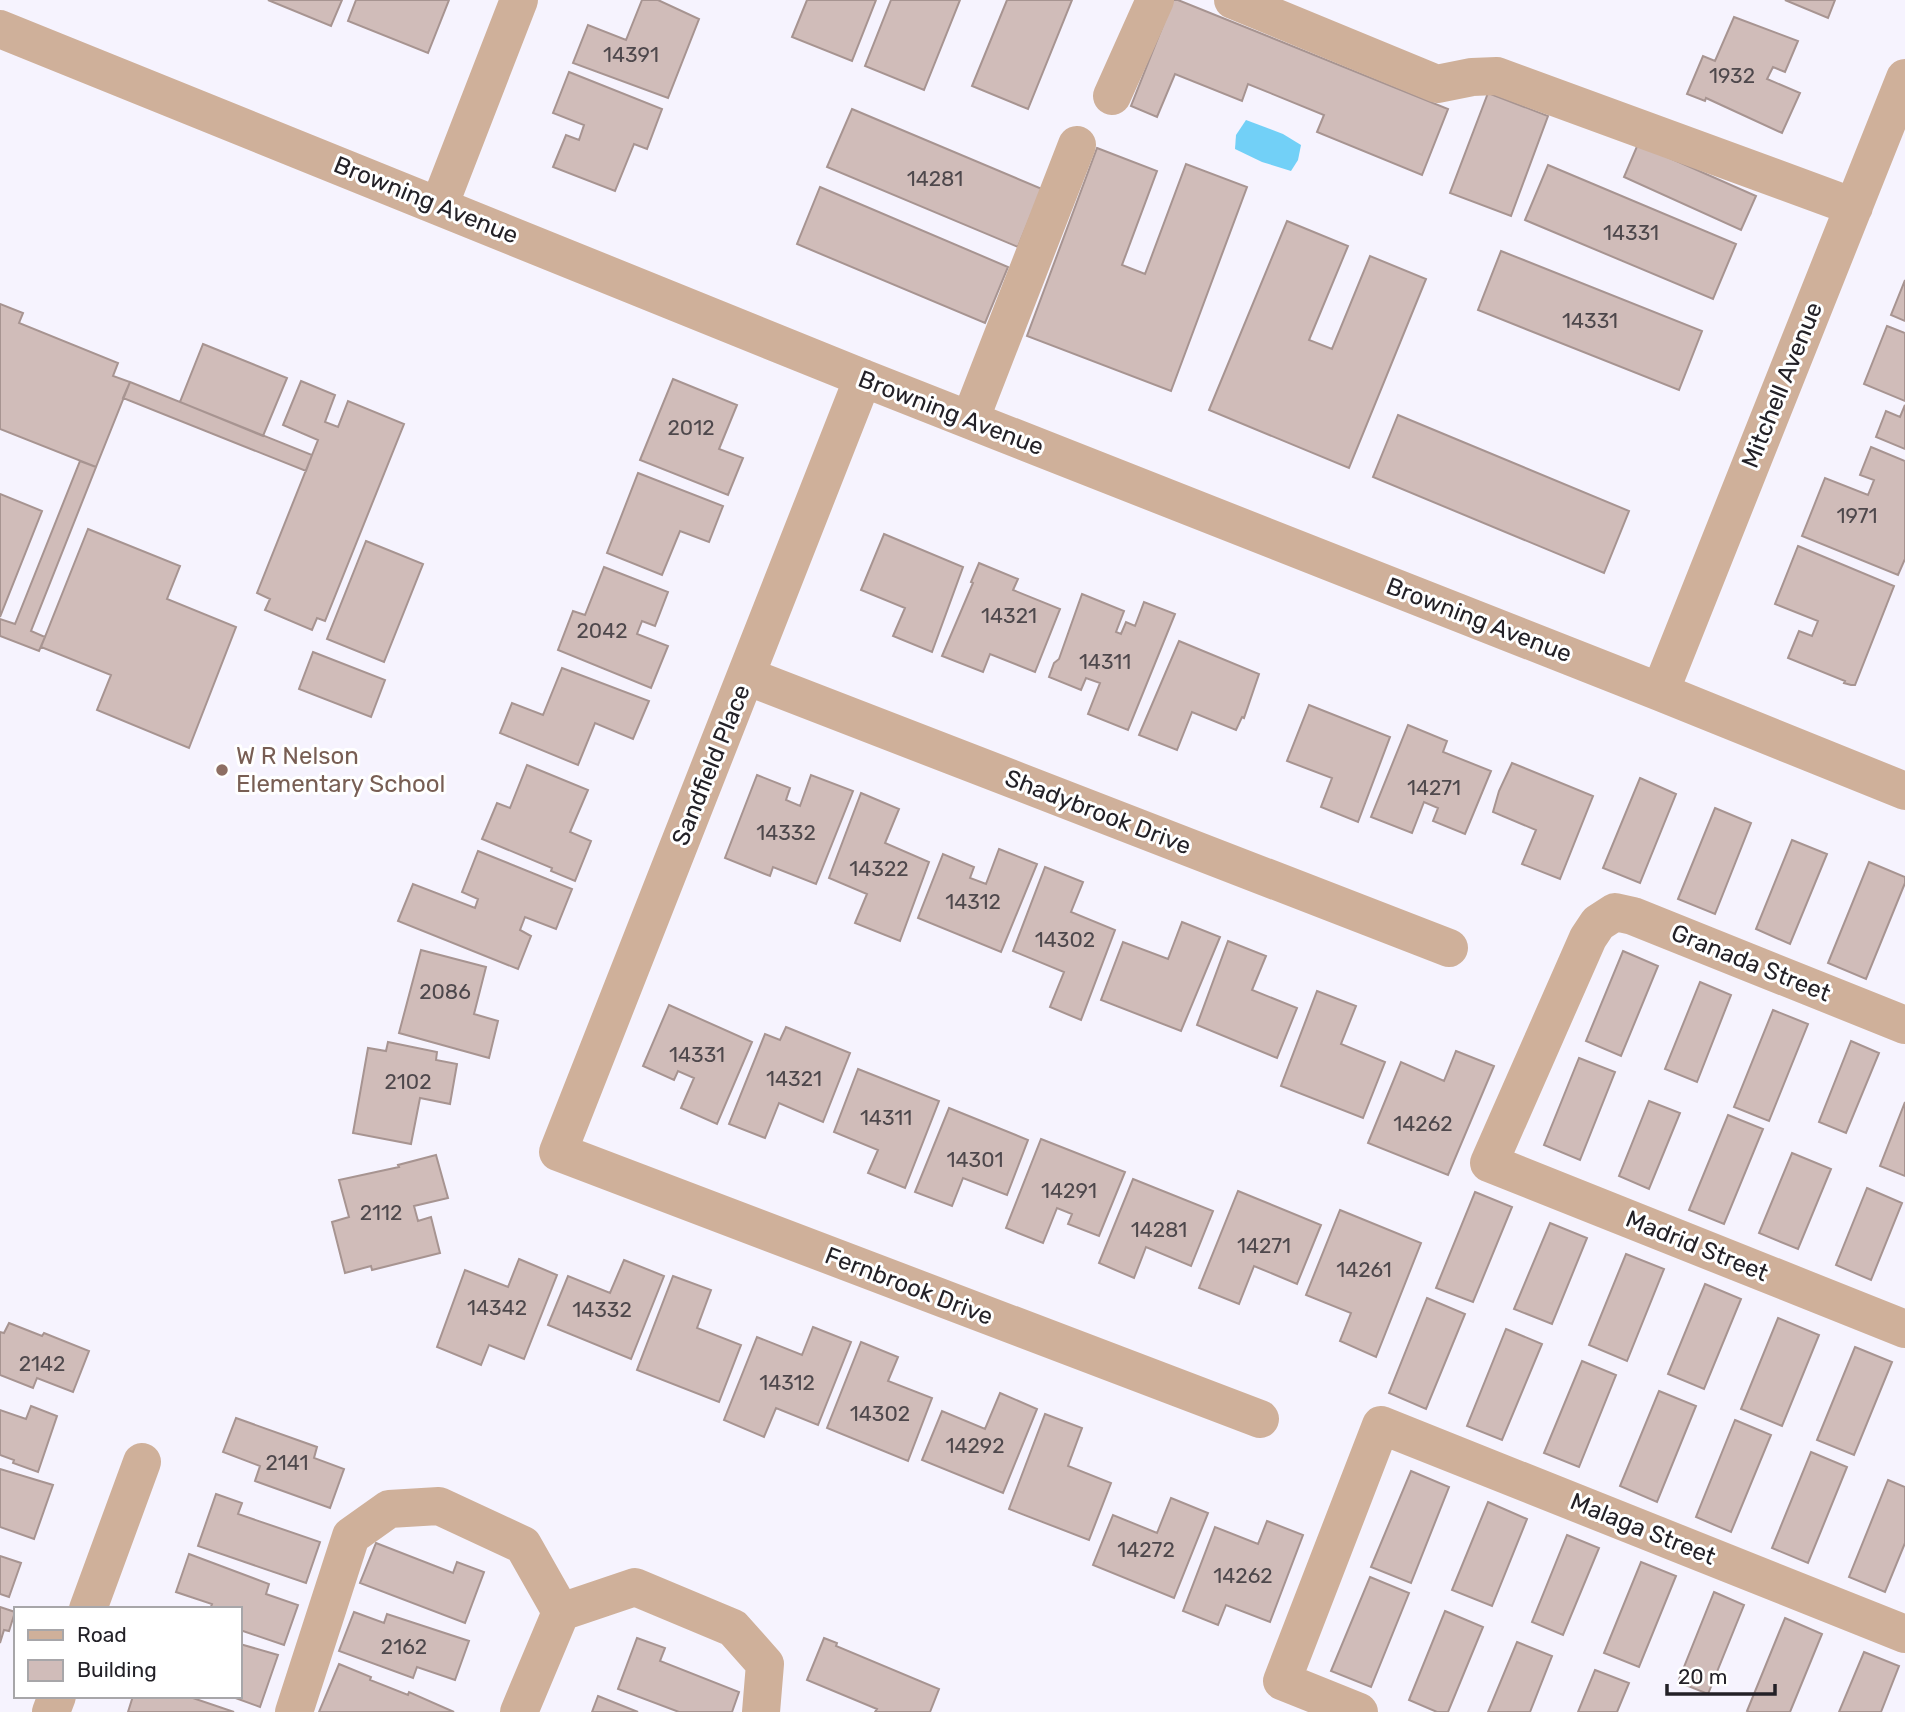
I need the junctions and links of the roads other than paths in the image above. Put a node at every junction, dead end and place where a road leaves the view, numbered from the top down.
1 (519, 0) edge
2 (1155, 0) edge
3 (1233, 0) edge
4 (0, 29) edge
5 (1905, 78) edge
6 (1112, 96) dead end
7 (1077, 145) dead end
8 (439, 206) junction
9 (1854, 207) junction
10 (863, 378) junction
11 (970, 420) junction
12 (747, 676) junction
13 (1660, 692) junction
14 (1905, 791) edge
15 (1449, 948) dead end
16 (1905, 1025) edge
17 (558, 1152) joint
18 (1489, 1163) joint
19 (1905, 1329) edge
20 (1260, 1419) dead end
21 (142, 1462) dead end
22 (89, 1607) edge
23 (561, 1612) junction
24 (1905, 1634) edge
25 (294, 1712) edge
26 (519, 1712) edge
27 (761, 1712) edge
28 (1359, 1712) edge

1 - 8 street
2 - 6 street
3 - 9 street
4 - 8 street, Browning Avenue
5 - 9 street, Mitchell Avenue
7 - 11 street
8 - 10 street, Browning Avenue
9 - 13 street, Mitchell Avenue
10 - 11 street, Browning Avenue
10 - 12 street, Sandfield Place
11 - 13 street, Browning Avenue
12 - 15 street, Shadybrook Drive
12 - 17 street, Sandfield Place
13 - 14 street, Browning Avenue
16 - 18 street, Granada Street
17 - 20 street, Fernbrook Drive
18 - 19 street, Madrid Street
21 - 22 street
23 - 25 street
23 - 26 street
23 - 27 street
24 - 28 street, Malaga Street

